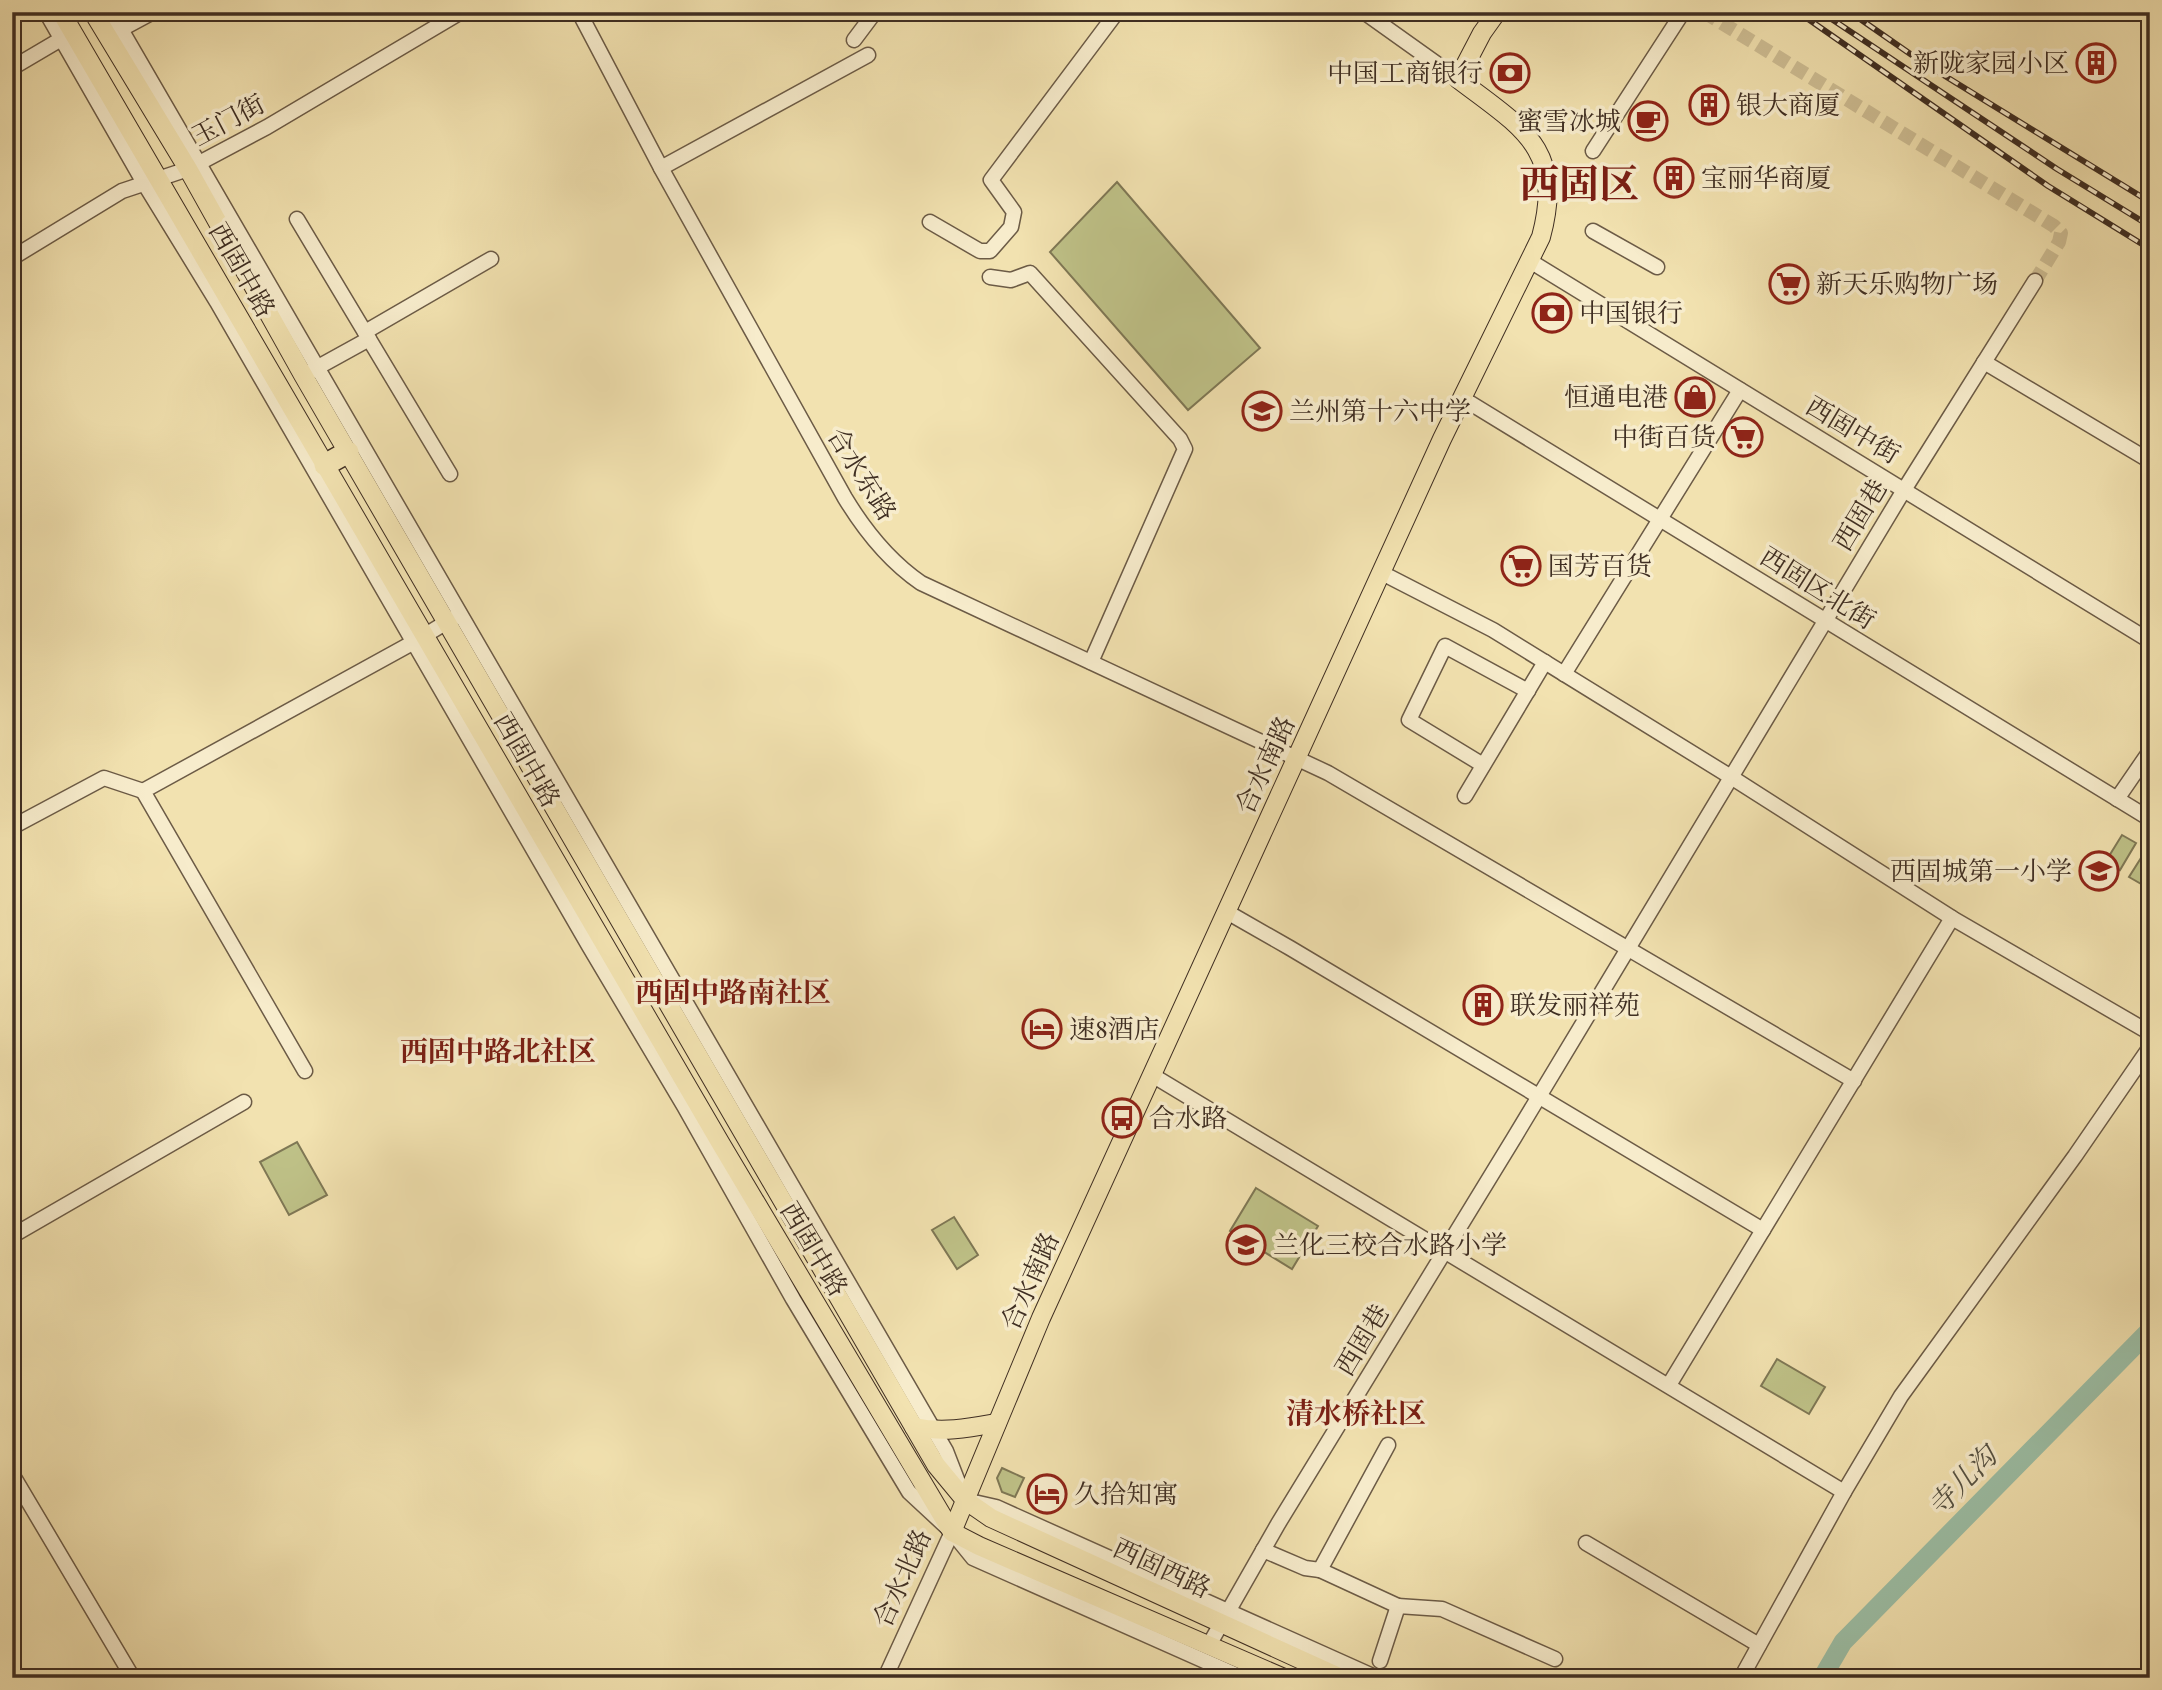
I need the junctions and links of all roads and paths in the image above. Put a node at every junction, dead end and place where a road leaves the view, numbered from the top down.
1 (46, 12) edge
2 (61, 12) edge
3 (93, 12) edge
4 (111, 12) edge
5 (153, 12) edge
6 (461, 12) edge
7 (579, 12) edge
8 (875, 12) edge
9 (1117, 12) edge
10 (1364, 12) edge
11 (1497, 12) edge
12 (1683, 12) edge
13 (114, 33) junction
14 (67, 36) junction
15 (854, 40) dead end
16 (868, 55) dead end
17 (12, 68) edge
18 (1458, 79) junction
19 (1593, 151) dead end
20 (194, 166) junction
21 (661, 168) junction
22 (151, 180) junction
23 (297, 219) dead end
24 (930, 222) dead end
25 (1593, 231) dead end
26 (12, 258) edge
27 (491, 258) dead end
28 (1530, 261) junction
29 (1657, 267) dead end
30 (990, 277) dead end
31 (2035, 281) tunnel mouth
32 (367, 336) junction
33 (1984, 362) junction
34 (310, 371) junction
35 (1740, 390) junction
36 (1462, 397) junction
37 (348, 452) junction
38 (2150, 461) edge
39 (325, 465) junction
40 (450, 474) dead end
41 (1904, 490) junction
42 (1660, 520) junction
43 (1382, 573) junction
44 (453, 619) junction
45 (1825, 622) junction
46 (419, 639) junction
47 (2150, 641) edge
48 (1091, 662) junction
49 (1545, 663) junction
50 (1564, 674) junction
51 (1528, 691) junction
52 (2150, 751) edge
53 (1298, 758) junction
54 (1483, 765) junction
55 (1731, 777) junction
56 (143, 792) junction
57 (1465, 796) dead end
58 (2117, 799) junction
59 (2150, 819) edge
60 (14, 824) edge
61 (1227, 912) junction
62 (1952, 918) junction
63 (1628, 948) junction
64 (2150, 1033) edge
65 (2150, 1047) edge
66 (305, 1071) dead end
67 (1152, 1075) junction
68 (1854, 1081) junction
69 (1538, 1098) junction
70 (244, 1102) dead end
71 (742, 1132) junction
72 (721, 1144) junction
73 (1763, 1230) junction
74 (12, 1236) edge
75 (1445, 1251) junction
76 (1669, 1385) junction
77 (997, 1423) junction
78 (914, 1427) junction
79 (934, 1431) junction
80 (1388, 1445) dead end
81 (12, 1474) edge
82 (1844, 1492) junction
83 (965, 1500) junction
84 (952, 1532) junction
85 (1586, 1543) dead end
86 (1264, 1550) junction
87 (1320, 1570) junction
88 (1398, 1606) junction
89 (1224, 1617) junction
90 (1209, 1645) junction
91 (1759, 1645) junction
92 (1555, 1658) dead end
93 (1380, 1661) dead end
94 (133, 1678) edge
95 (885, 1678) edge
96 (1243, 1678) edge
97 (1284, 1678) edge
98 (1341, 1678) edge
99 (1377, 1678) edge
100 (1741, 1678) edge

1 - 14 street
2 - 14 main road, 西固中路
3 - 13 main road, 西固中路
4 - 13 street
5 - 13 street
6 - 20 street, 玉门街
7 - 21 street, 合水东路
8 - 15 street
9 - 24 street
10 - 18 street
11 - 18 main road
12 - 19 street
13 - 20 main road, 西固中路
14 - 17 street
14 - 22 main road, 西固中路
16 - 21 street
18 - 28 main road, 合水南路
20 - 22 street, 玉门街
20 - 34 main road, 西固中路
21 - 48 street, 合水东路
22 - 26 street, 玉门街
22 - 39 main road, 西固中路
22 - 46 street
23 - 32 street
25 - 29 street
27 - 32 street
28 - 35 street, 西固中街
28 - 36 main road, 合水南路
30 - 48 street
31 - 33 street, 西固巷
32 - 34 street
32 - 40 street
33 - 38 street
33 - 41 street, 西固巷
34 - 37 main road, 西固中路
34 - 44 street
35 - 41 street, 西固中街
35 - 42 street
36 - 42 street, 西固区北街
36 - 43 main road, 合水南路
37 - 39 highway
37 - 44 main road, 西固中路
39 - 46 main road, 西固中路
41 - 45 street, 西固巷
41 - 47 street, 西固中街
42 - 45 street, 西固区北街
42 - 50 street
43 - 49 street
43 - 53 main road, 合水南路
44 - 46 street
44 - 71 main road, 西固中路
44 - 79 street
45 - 55 street, 西固巷
45 - 58 street, 西固区北街
46 - 56 street
46 - 72 main road, 西固中路
46 - 84 street
48 - 53 street, 合水东路
49 - 50 street
49 - 51 street
50 - 55 street
51 - 54 street
51 - 54 street
52 - 58 street
53 - 61 main road, 合水南路
53 - 63 street, 合水东路
54 - 57 street
55 - 62 street
55 - 63 street, 西固巷
56 - 60 street
56 - 66 street
58 - 59 street, 西固区北街
61 - 67 main road, 合水南路
61 - 69 street
62 - 64 street
62 - 68 street
63 - 68 street
63 - 69 street, 西固巷
65 - 82 street
67 - 75 street
67 - 77 main road, 合水南路
68 - 73 street
69 - 73 street
69 - 75 street, 西固巷
70 - 74 street
71 - 72 main road
71 - 78 main road, 西固中路
72 - 84 main road, 西固中路
73 - 76 street
75 - 76 street
75 - 86 street, 西固巷
76 - 82 street
77 - 79 main road
77 - 83 main road, 合水南路
78 - 79 main road
78 - 83 main road, 西固中路
79 - 83 street
80 - 87 street
81 - 94 street
82 - 91 street
83 - 84 main road, 合水北路
83 - 89 main road, 西固西路
84 - 90 main road, 西固西路
84 - 95 street, 合水北路
84 - 96 street
85 - 91 street
86 - 87 street
86 - 89 street, 西固巷
87 - 88 street
88 - 92 street
88 - 93 street
89 - 90 street, 西固巷
89 - 98 main road, 西固西路
89 - 99 street
90 - 97 main road, 西固西路
91 - 100 street

